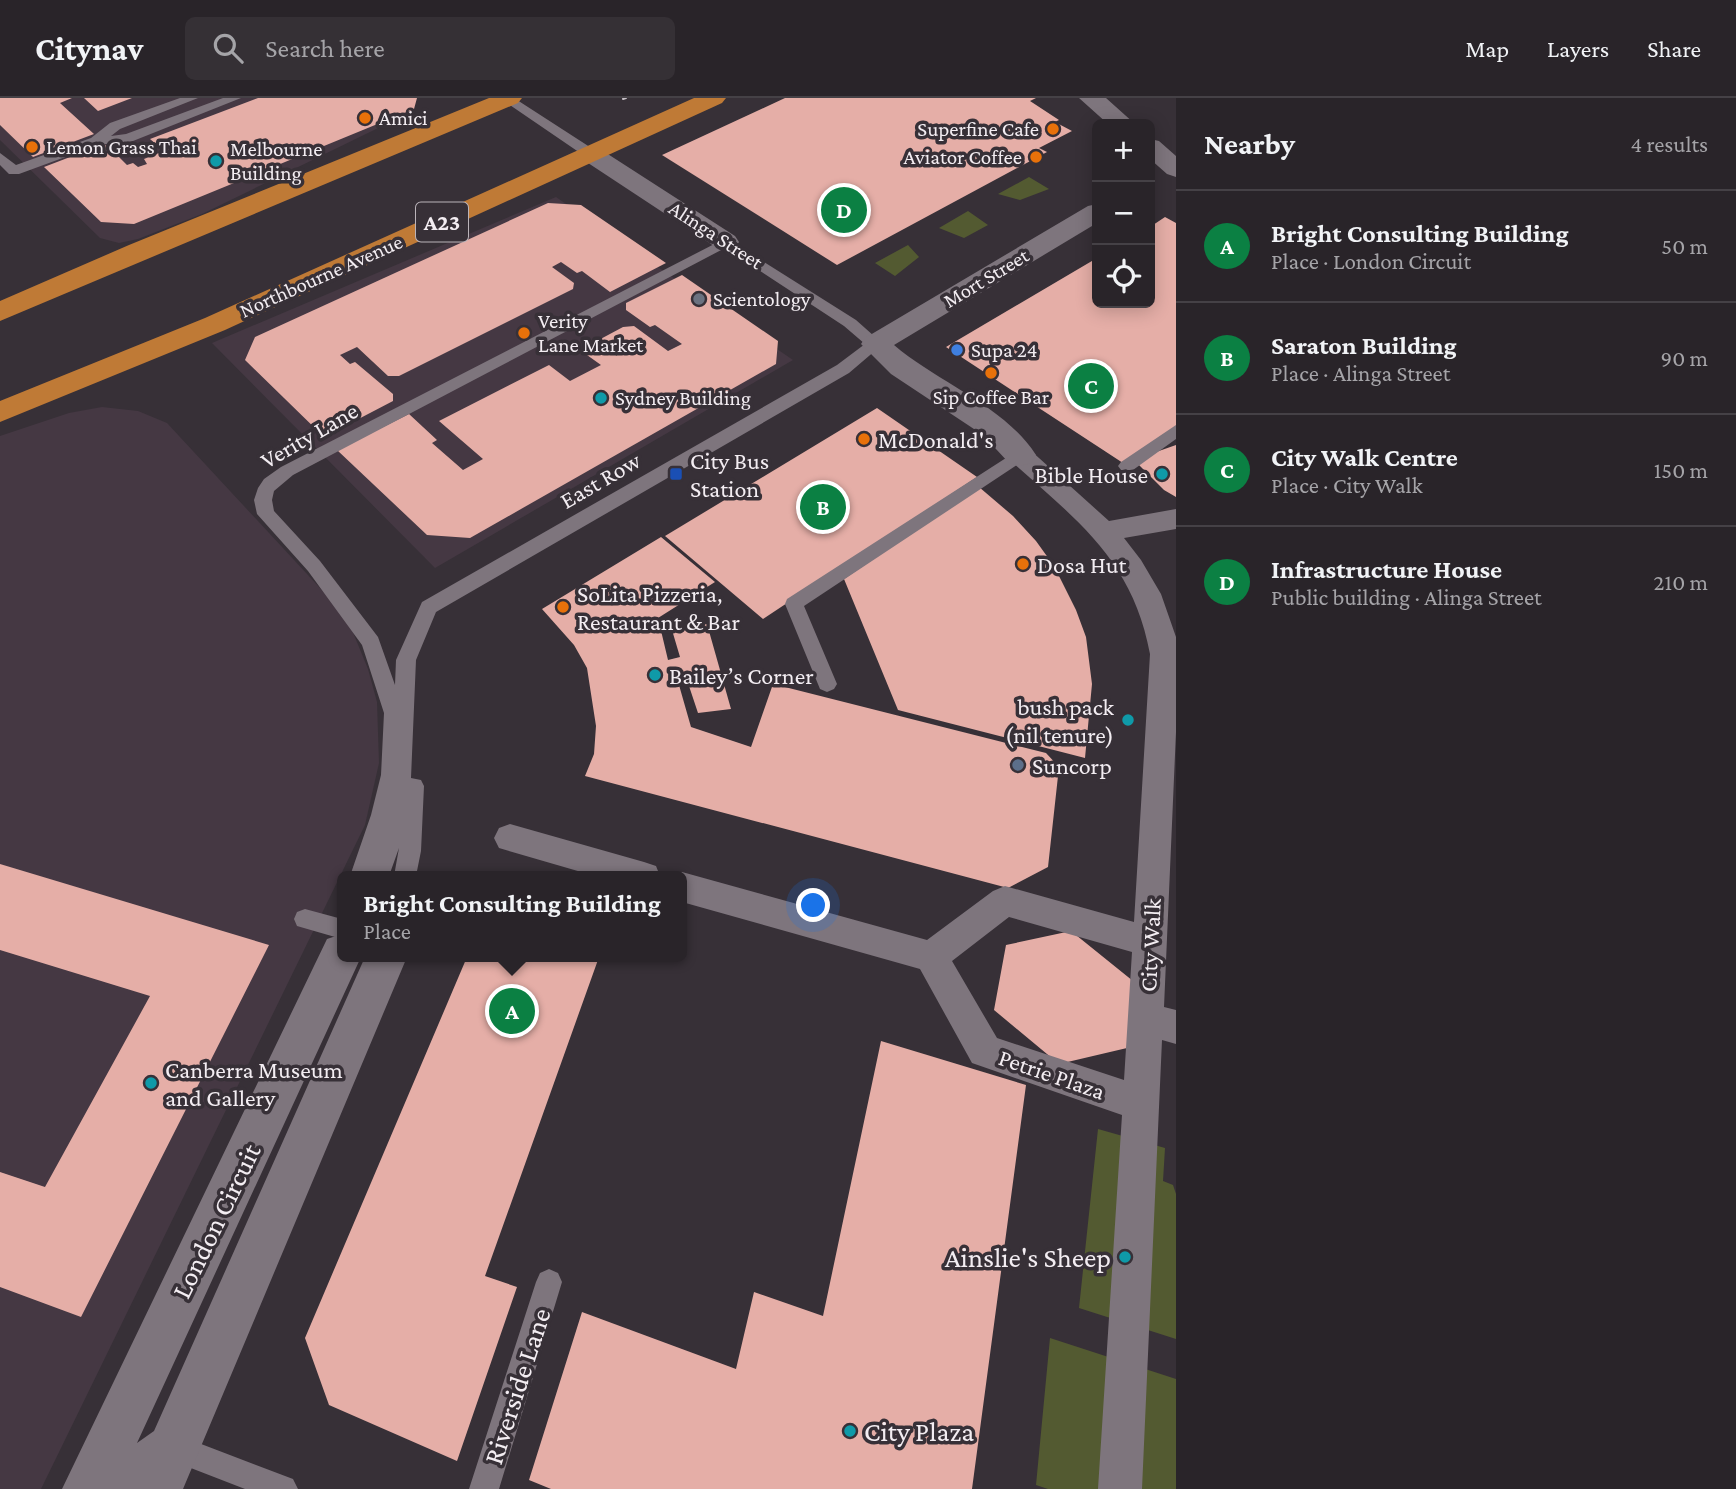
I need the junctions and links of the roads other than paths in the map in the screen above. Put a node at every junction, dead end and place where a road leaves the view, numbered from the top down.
1 (192, 98) edge
2 (235, 98) edge
3 (508, 98) edge
4 (714, 98) edge
5 (1091, 98) edge
6 (1118, 119) edge
7 (96, 141) junction
8 (1155, 150) edge
9 (591, 154) junction
10 (0, 157) edge
11 (1175, 167) edge
12 (1155, 178) edge
13 (1092, 215) edge
14 (726, 242) junction
15 (0, 312) edge
16 (875, 344) junction
17 (0, 412) edge
18 (1176, 431) edge
19 (1020, 455) junction
20 (1127, 466) dead end
21 (1176, 519) edge
22 (1103, 531) junction
23 (429, 607) junction
24 (1170, 653) edge
25 (827, 684) dead end
26 (510, 838) dead end
27 (363, 871) edge
28 (379, 871) edge
29 (406, 871) edge
30 (626, 871) edge
31 (687, 888) edge
32 (304, 919) dead end
33 (337, 928) edge
34 (1150, 942) junction
35 (931, 957) junction
36 (338, 962) edge
37 (384, 962) edge
38 (1161, 1023) edge
39 (1141, 1104) junction
40 (549, 1282) dead end
41 (165, 1469) edge
42 (89, 1489) edge
43 (119, 1489) edge
44 (283, 1489) edge
45 (484, 1489) edge
46 (1119, 1489) edge

1 - 7 lane
2 - 7 lane
3 - 9 lane, Alinga Street
3 - 15 highway
4 - 9 highway, Northbourne Avenue / A23
5 - 6 street
7 - 10 lane
8 - 11 street
9 - 14 street, Alinga Street
9 - 17 highway, Northbourne Avenue / A23
11 - 12 street
13 - 16 street, Mort Street
14 - 16 lane, Alinga Street
14 - 27 lane, Verity Lane
16 - 19 street, Alinga Street
16 - 23 lane, East Row
18 - 20 lane
19 - 22 street, City Walk
19 - 25 lane
21 - 22 street
22 - 24 street, City Walk
23 - 28 lane
23 - 29 lane
24 - 34 street, City Walk
26 - 30 street
31 - 35 street
32 - 33 lane
34 - 35 street
34 - 38 street, City Walk
35 - 39 street, Petrie Plaza
36 - 42 street, London Circuit
37 - 41 street, London Circuit
38 - 39 street, City Walk
39 - 46 street, City Walk
40 - 45 lane, Riverside Lane
41 - 43 street
41 - 44 lane

